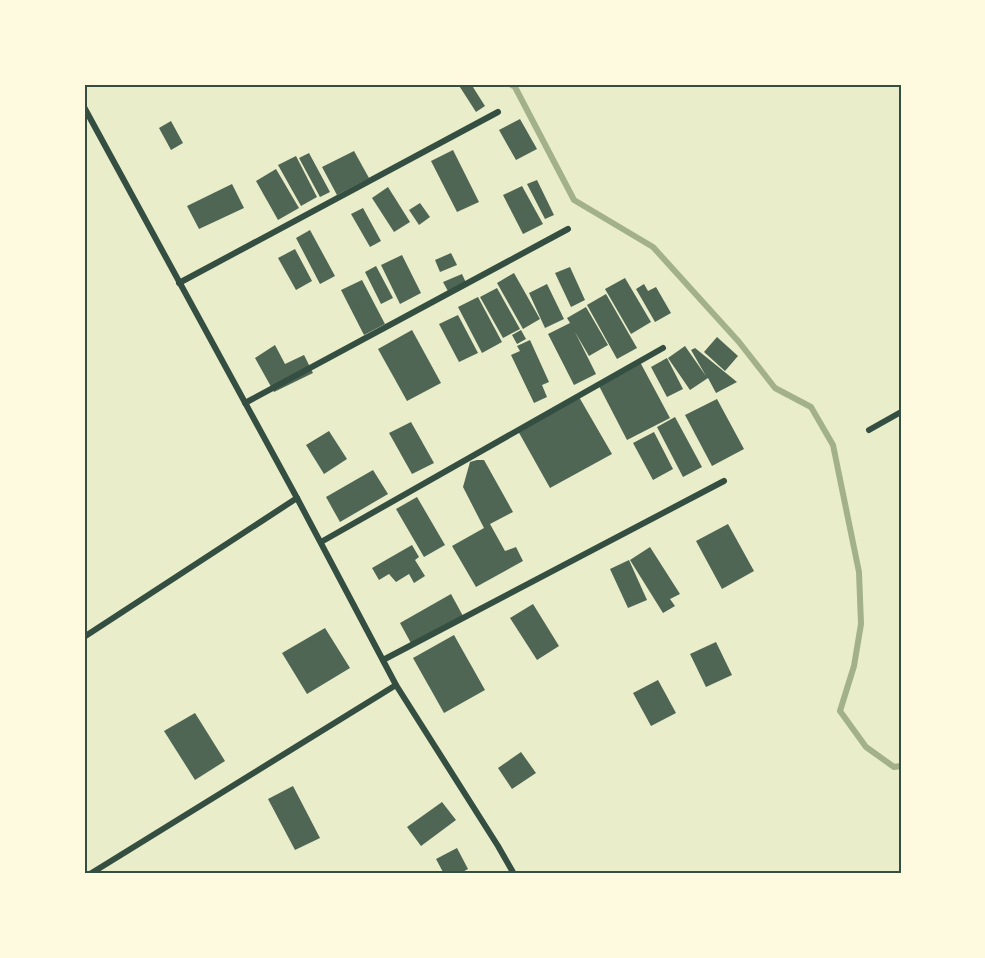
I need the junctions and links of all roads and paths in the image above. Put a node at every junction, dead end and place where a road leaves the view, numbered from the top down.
1 (84, 107) edge
2 (498, 112) dead end
3 (568, 230) dead end
4 (179, 283) junction
5 (663, 348) dead end
6 (245, 404) junction
7 (901, 412) edge
8 (869, 430) dead end
9 (724, 482) dead end
10 (297, 498) junction
11 (321, 542) junction
12 (84, 637) edge
13 (383, 660) junction
14 (396, 685) junction
15 (512, 873) edge
16 (90, 874) edge

1 - 4 street
2 - 4 street
3 - 6 street
4 - 6 street
5 - 11 street
6 - 10 street
7 - 8 street
9 - 13 street
10 - 11 street
10 - 12 street
11 - 13 street
13 - 14 street
14 - 15 street
14 - 16 street

